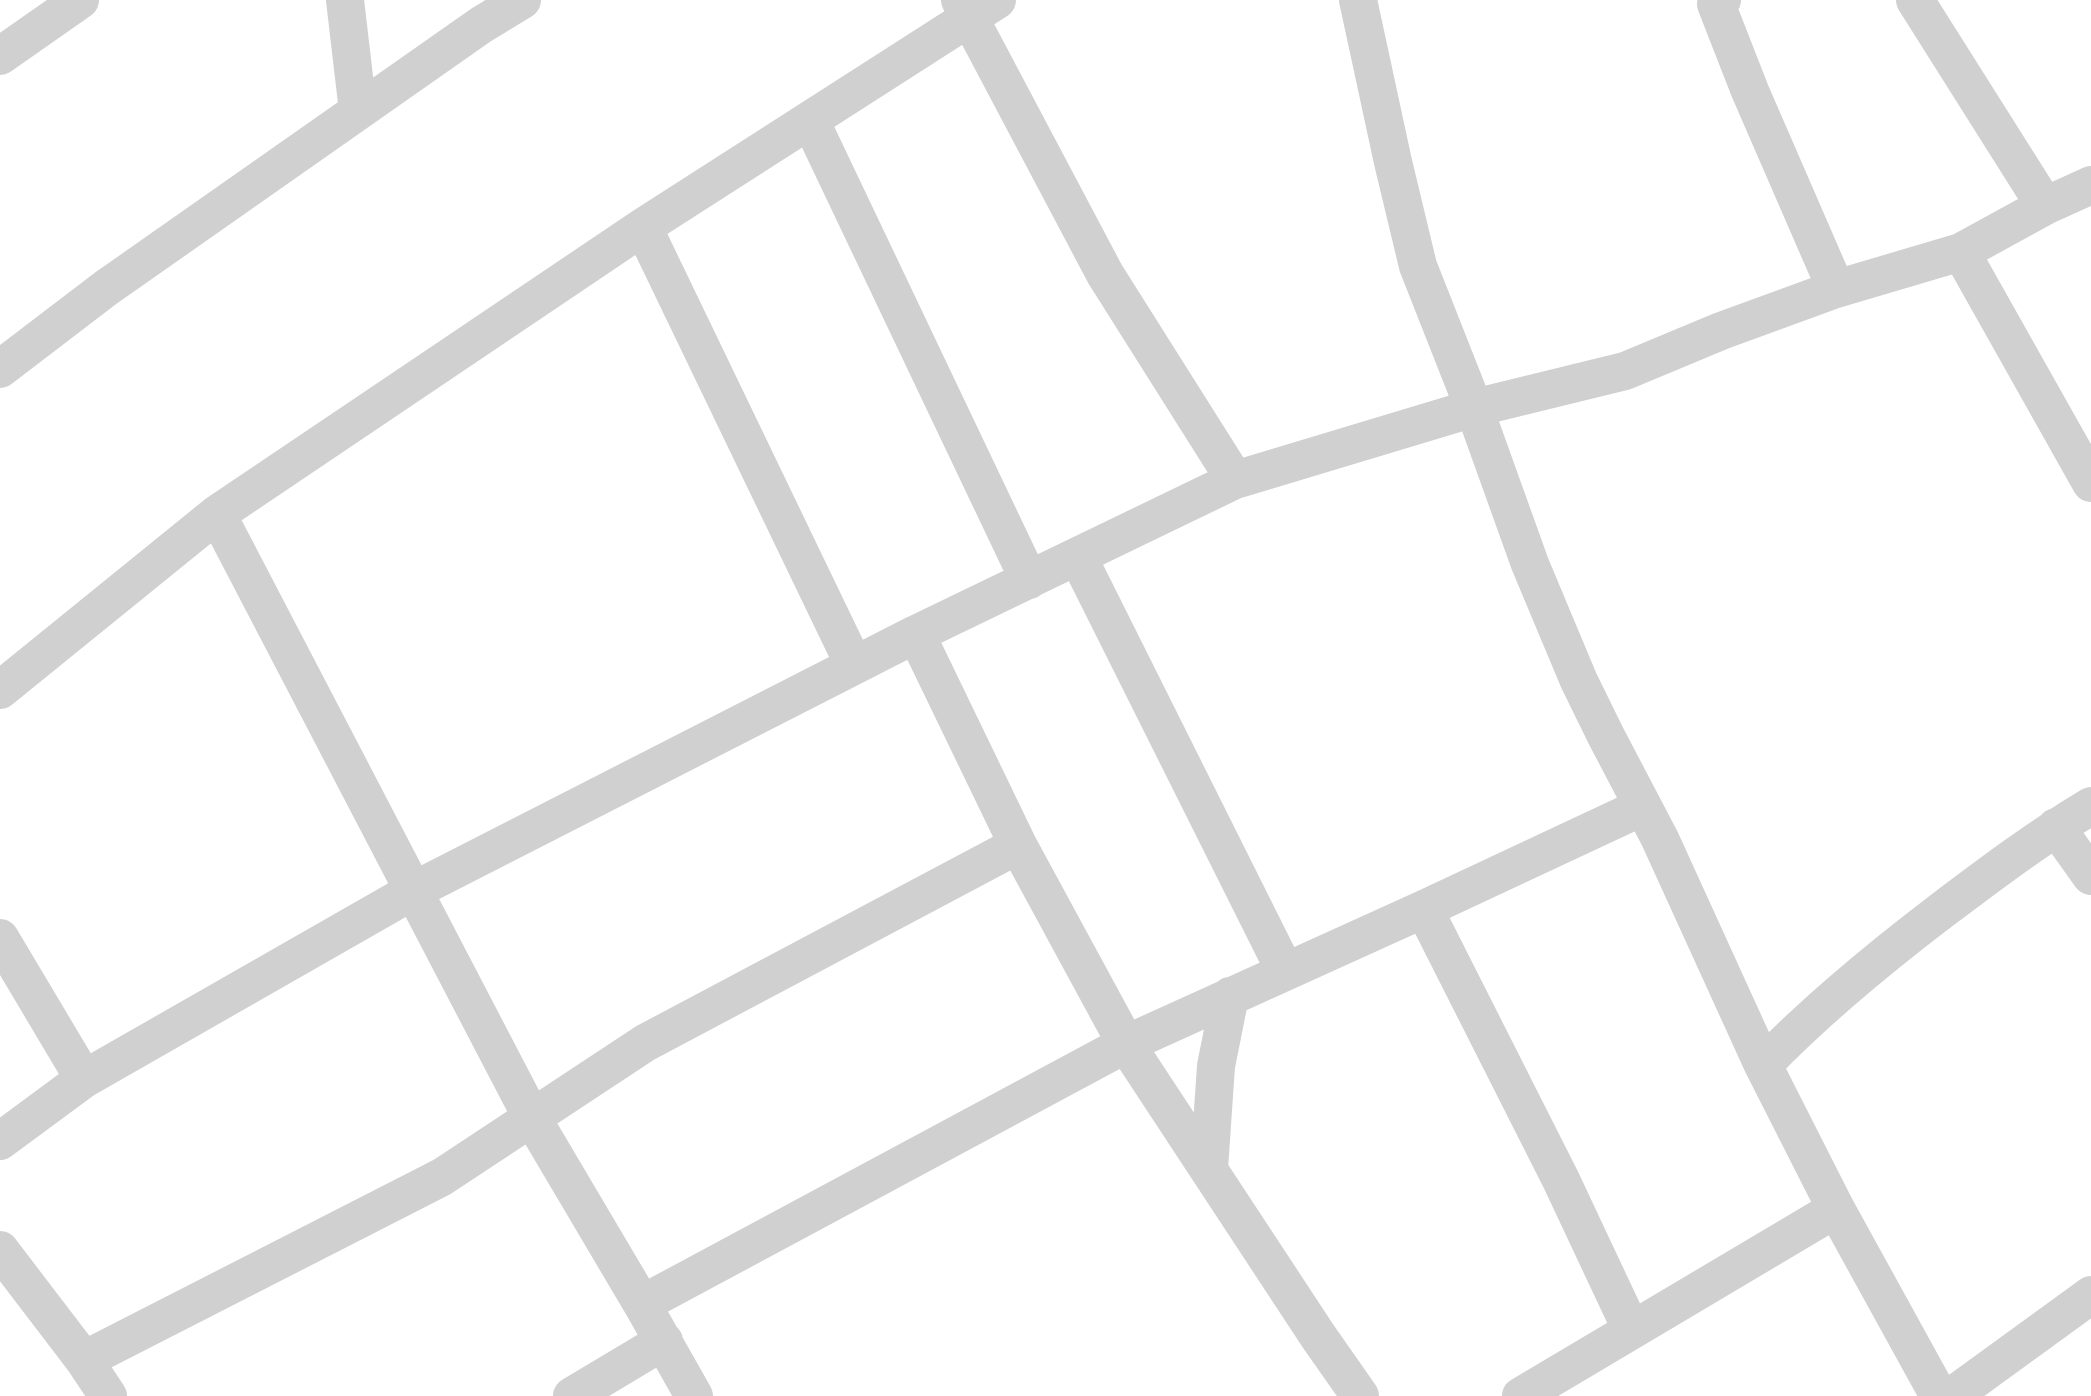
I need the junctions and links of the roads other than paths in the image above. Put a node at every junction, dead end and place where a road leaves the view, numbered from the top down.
1 (80, 0) edge
2 (345, 0) edge
3 (523, 0) edge
4 (1358, 0) edge
5 (1916, 0) edge
6 (1718, 1) edge
7 (976, 6) edge
8 (0, 56) edge
9 (358, 111) junction
10 (810, 120) junction
11 (2091, 185) edge
12 (2045, 206) junction
13 (643, 227) junction
14 (1961, 251) junction
15 (1836, 289) junction
16 (0, 369) edge
17 (1474, 408) junction
18 (2080, 437) edge
19 (1234, 480) junction
20 (2091, 483) edge
21 (217, 514) junction
22 (1078, 557) junction
23 (1029, 580) junction
24 (916, 634) junction
25 (854, 665) junction
26 (0, 690) edge
27 (2091, 806) edge
28 (1642, 807) junction
29 (2056, 827) junction
30 (1018, 845) junction
31 (2091, 876) edge
32 (413, 891) junction
33 (1424, 909) junction
34 (0, 938) edge
35 (1285, 971) junction
36 (1230, 996) junction
37 (1126, 1044) junction
38 (1763, 1065) junction
39 (84, 1079) junction
40 (532, 1118) junction
41 (0, 1141) edge
42 (1209, 1169) junction
43 (1836, 1209) junction
44 (0, 1250) edge
45 (2091, 1296) edge
46 (642, 1304) junction
47 (1631, 1329) junction
48 (664, 1341) junction
49 (84, 1360) junction
50 (108, 1396) edge
51 (572, 1396) edge
52 (694, 1396) edge
53 (1360, 1396) edge
54 (1521, 1396) edge
55 (1939, 1396) edge
56 (1952, 1396) edge

1 - 8 street
2 - 9 street
3 - 9 street
4 - 17 street
5 - 12 street
6 - 15 street
7 - 10 street
7 - 19 street
9 - 16 street
10 - 13 street
10 - 23 street
11 - 12 street
12 - 14 street
13 - 21 street
13 - 25 street
14 - 15 street
14 - 18 street
15 - 17 street
17 - 19 street
17 - 28 street
18 - 20 street
19 - 22 street
21 - 26 street
21 - 32 street
22 - 23 street
22 - 35 street
23 - 24 street
24 - 25 street
24 - 30 street
25 - 32 street
27 - 29 street
28 - 33 street
28 - 38 street
29 - 31 street
29 - 38 street
30 - 37 street
30 - 40 street
32 - 39 street
32 - 40 street
33 - 35 street
33 - 47 street
34 - 39 street
35 - 36 street
36 - 37 street
36 - 42 street
37 - 42 street
37 - 46 street
38 - 43 street
39 - 41 street
40 - 46 street
40 - 49 street
42 - 53 street
43 - 47 street
43 - 55 street
44 - 49 street
45 - 56 street
46 - 48 street
47 - 54 street
48 - 51 street
48 - 52 street
49 - 50 street

